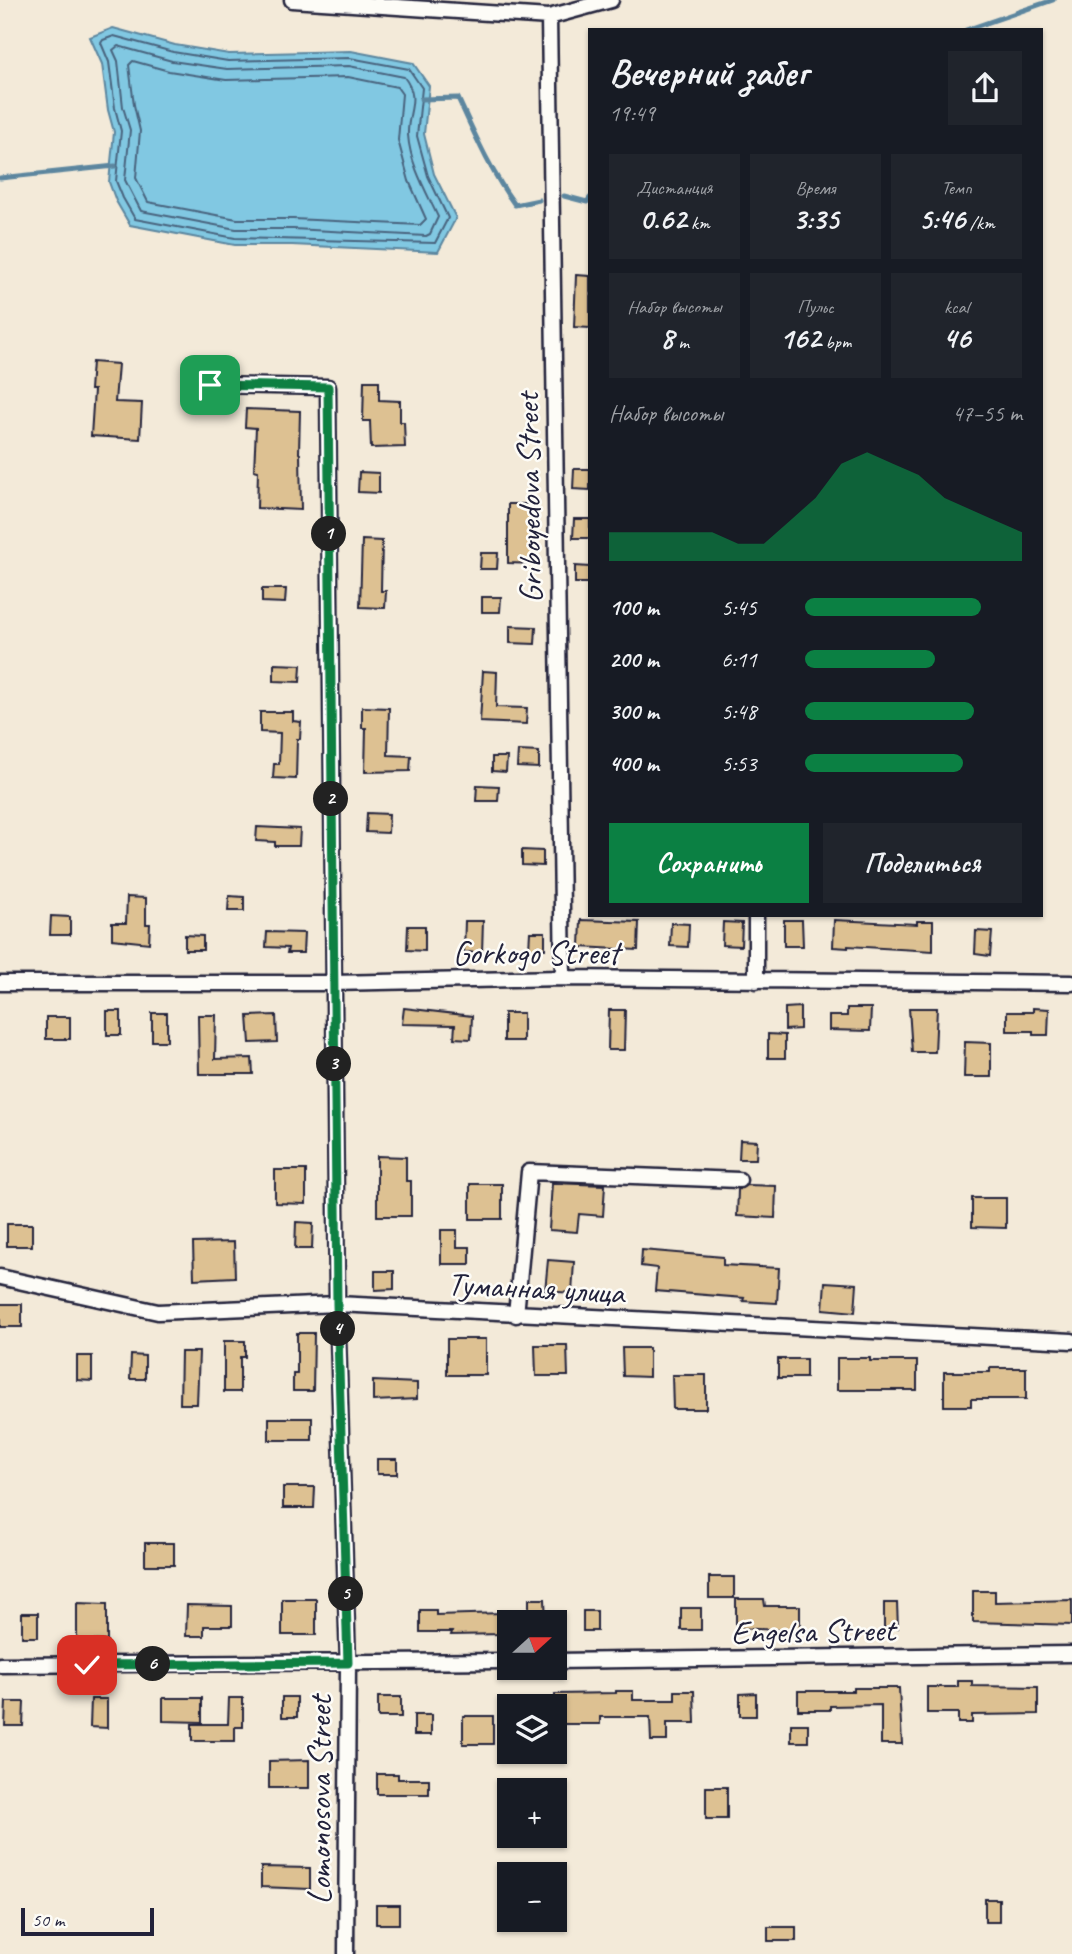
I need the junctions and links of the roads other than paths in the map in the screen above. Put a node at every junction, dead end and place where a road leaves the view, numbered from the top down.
1 (292, 0) edge
2 (611, 0) edge
3 (549, 17) junction
4 (210, 385) dead end
5 (756, 917) edge
6 (563, 978) junction
7 (756, 981) junction
8 (0, 983) edge
9 (333, 983) junction
10 (1072, 983) edge
11 (739, 1180) dead end
12 (0, 1277) edge
13 (337, 1304) junction
14 (516, 1315) junction
15 (1072, 1341) edge
16 (1072, 1654) edge
17 (497, 1661) edge
18 (567, 1661) edge
19 (348, 1663) junction
20 (0, 1665) edge
21 (346, 1954) edge

1 - 3 street
2 - 3 street
3 - 6 street, Griboyedova Street
4 - 9 street, Lomonosova Street
5 - 7 street
6 - 7 street, Gorkogo Street
6 - 9 street, Gorkogo Street
7 - 10 street, Gorkogo Street
8 - 9 street, Gorkogo Street
9 - 13 street, Lomonosova Street
11 - 14 street
12 - 13 street, Туманная улица
13 - 14 street, Туманная улица
13 - 19 street, Lomonosova Street
14 - 15 street, Туманная улица
16 - 18 street, Engelsa Street
17 - 19 street
19 - 20 street
19 - 21 street, Lomonosova Street

